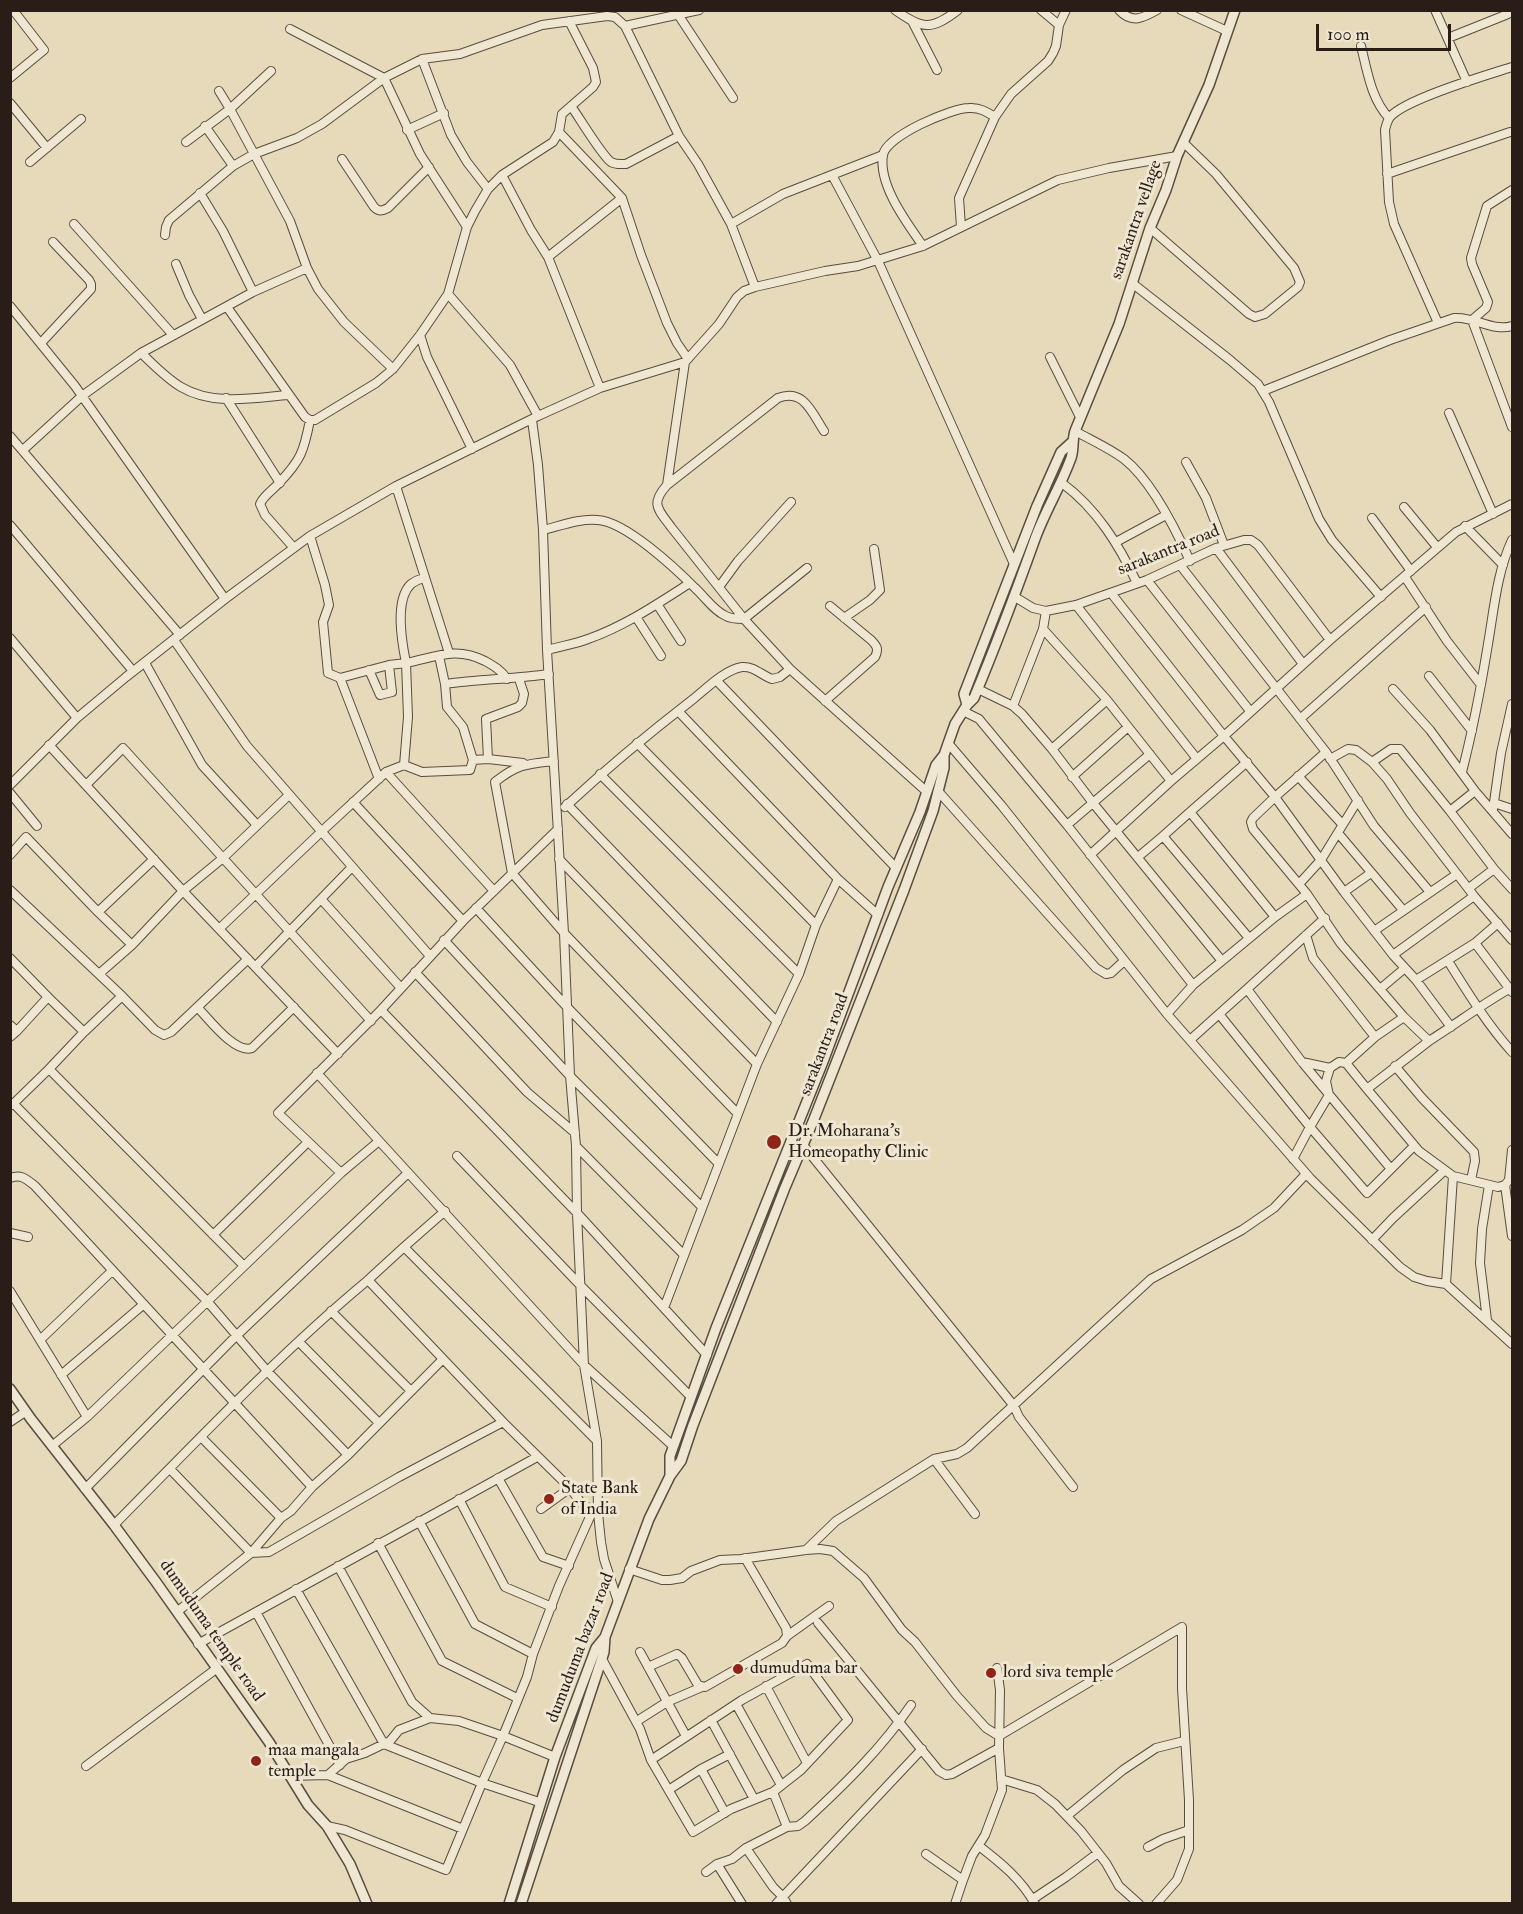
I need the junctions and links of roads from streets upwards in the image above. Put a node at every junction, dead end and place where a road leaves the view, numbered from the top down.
1 (14, 10) edge
2 (699, 10) edge
3 (895, 10) edge
4 (958, 10) edge
5 (1041, 10) edge
6 (1066, 10) edge
7 (1119, 10) edge
8 (1157, 10) edge
9 (1181, 10) edge
10 (1235, 10) edge
11 (1435, 10) edge
12 (1508, 14) dead end
13 (664, 15) edge
14 (679, 16) junction
15 (569, 21) junction
16 (914, 23) junction
17 (625, 26) junction
18 (1059, 26) junction
19 (290, 28) dead end
20 (1227, 32) junction
21 (1448, 38) junction
22 (1361, 46) dead end
23 (422, 59) junction
24 (1512, 68) edge
25 (937, 70) dead end
26 (271, 71) dead end
27 (10, 78) edge
28 (384, 78) junction
29 (1467, 82) junction
30 (219, 91) dead end
31 (733, 98) dead end
32 (10, 103) edge
33 (571, 106) junction
34 (230, 109) junction
35 (444, 113) junction
36 (995, 117) junction
37 (1389, 118) junction
38 (81, 119) dead end
39 (205, 126) junction
40 (407, 130) junction
41 (559, 132) junction
42 (1510, 132) dead end
43 (679, 136) junction
44 (186, 142) dead end
45 (1184, 143) junction
46 (47, 148) junction
47 (254, 154) junction
48 (883, 155) junction
49 (1177, 156) junction
50 (342, 159) dead end
51 (30, 162) dead end
52 (233, 166) junction
53 (429, 167) junction
54 (1387, 174) junction
55 (502, 175) junction
56 (832, 175) junction
57 (488, 189) junction
58 (1512, 190) edge
59 (200, 193) junction
60 (622, 198) junction
61 (74, 224) dead end
62 (731, 224) junction
63 (467, 227) junction
64 (961, 227) junction
65 (1150, 228) junction
66 (165, 236) dead end
67 (53, 242) dead end
68 (922, 246) junction
69 (548, 257) junction
70 (878, 261) junction
71 (176, 264) dead end
72 (307, 268) junction
73 (1132, 283) junction
74 (754, 287) junction
75 (253, 292) junction
76 (448, 294) junction
77 (10, 306) edge
78 (227, 307) junction
79 (202, 319) junction
80 (1472, 320) junction
81 (1438, 323) junction
82 (1512, 326) edge
83 (173, 335) junction
84 (420, 335) junction
85 (41, 343) junction
86 (141, 353) junction
87 (1050, 357) dead end
88 (686, 361) junction
89 (393, 369) junction
90 (600, 388) junction
91 (1263, 391) junction
92 (288, 395) junction
93 (82, 396) junction
94 (226, 398) junction
95 (1449, 413) dead end
96 (1080, 417) junction
97 (535, 418) junction
98 (310, 420) junction
99 (1512, 427) edge
100 (824, 431) dead end
101 (1075, 431) junction
102 (10, 436) edge
103 (1072, 442) junction
104 (472, 449) junction
105 (23, 450) junction
106 (1186, 462) dead end
107 (280, 483) junction
108 (1062, 483) junction
109 (667, 485) junction
110 (396, 486) junction
111 (791, 502) dead end
112 (1512, 504) edge
113 (1404, 507) dead end
114 (1493, 514) junction
115 (1166, 515) junction
116 (1372, 518) dead end
117 (11, 526) edge
118 (1465, 526) junction
119 (543, 530) junction
120 (310, 537) junction
121 (1512, 540) edge
122 (1116, 542) junction
123 (1220, 547) junction
124 (1437, 547) junction
125 (294, 548) junction
126 (874, 549) dead end
127 (1190, 561) junction
128 (1014, 564) junction
129 (1180, 565) junction
130 (1503, 565) junction
131 (807, 568) dead end
132 (1411, 571) junction
133 (1405, 577) junction
134 (424, 578) junction
135 (1147, 580) junction
136 (690, 583) junction
137 (1137, 583) junction
138 (719, 587) junction
139 (1111, 592) junction
140 (1015, 597) junction
141 (1381, 597) junction
142 (225, 599) junction
143 (657, 604) junction
144 (1076, 605) junction
145 (830, 606) dead end
146 (1426, 608) junction
147 (1046, 611) junction
148 (636, 617) junction
149 (844, 618) junction
150 (744, 619) junction
151 (1043, 629) junction
152 (10, 638) edge
153 (177, 638) junction
154 (1330, 640) junction
155 (681, 641) dead end
156 (547, 650) junction
157 (449, 653) junction
158 (439, 656) junction
159 (661, 656) dead end
160 (145, 663) junction
161 (406, 663) junction
162 (1303, 664) junction
163 (389, 665) junction
164 (790, 669) junction
165 (369, 670) junction
166 (133, 671) junction
167 (549, 674) junction
168 (1429, 676) dead end
169 (340, 678) junction
170 (507, 679) junction
171 (519, 679) junction
172 (968, 680) joint
173 (717, 681) junction
174 (445, 684) junction
175 (1481, 685) junction
176 (1277, 688) junction
177 (1393, 688) dead end
178 (978, 689) junction
179 (1107, 700) junction
180 (825, 701) junction
181 (1512, 704) edge
182 (1013, 706) junction
183 (965, 708) junction
184 (678, 711) junction
185 (1250, 711) junction
186 (77, 718) junction
187 (1300, 719) junction
188 (1128, 727) junction
189 (1472, 731) junction
190 (1224, 736) junction
191 (637, 743) junction
192 (948, 743) junction
193 (49, 745) junction
194 (1052, 749) junction
195 (1150, 754) junction
196 (944, 755) junction
197 (1328, 756) junction
198 (488, 759) junction
199 (1197, 759) junction
200 (473, 760) junction
201 (554, 761) junction
202 (1247, 762) junction
203 (1372, 762) junction
204 (527, 764) junction
205 (404, 765) junction
206 (386, 772) junction
207 (1462, 772) junction
208 (600, 774) junction
209 (1298, 776) junction
210 (1072, 777) junction
211 (379, 779) junction
212 (1171, 781) junction
213 (10, 785) edge
214 (86, 785) junction
215 (938, 791) junction
216 (1476, 791) junction
217 (927, 792) junction
218 (10, 793) edge
219 (289, 795) junction
220 (1275, 797) junction
221 (1358, 800) junction
222 (353, 802) junction
223 (1093, 803) junction
224 (567, 804) junction
225 (1493, 806) junction
226 (1512, 808) edge
227 (1450, 811) junction
228 (1190, 812) junction
229 (557, 814) junction
230 (1342, 824) junction
231 (257, 825) junction
232 (1067, 825) junction
233 (37, 826) dead end
234 (558, 829) junction
235 (1116, 831) junction
236 (321, 832) junction
237 (1338, 833) junction
238 (1512, 834) edge
239 (1163, 836) junction
240 (10, 855) edge
241 (1090, 855) junction
242 (1138, 857) junction
243 (223, 858) junction
244 (560, 858) junction
245 (154, 859) junction
246 (1321, 860) junction
247 (352, 867) junction
248 (896, 868) junction
249 (1494, 868) junction
250 (512, 873) junction
251 (1371, 873) junction
252 (1457, 874) junction
253 (838, 879) junction
254 (1299, 884) junction
255 (1469, 888) junction
256 (10, 890) edge
257 (1512, 890) edge
258 (183, 891) junction
259 (494, 891) junction
260 (1344, 892) junction
261 (1430, 892) junction
262 (255, 893) junction
263 (1306, 894) junction
264 (1474, 896) junction
265 (321, 899) junction
266 (476, 908) junction
267 (1403, 910) junction
268 (98, 912) junction
269 (878, 915) junction
270 (1275, 917) junction
271 (1325, 918) junction
272 (463, 921) junction
273 (1498, 923) junction
274 (816, 926) junction
275 (219, 929) junction
276 (290, 930) junction
277 (1374, 931) junction
278 (564, 933) junction
279 (1306, 935) junction
280 (1249, 938) junction
281 (444, 940) junction
282 (1512, 940) edge
283 (1475, 943) junction
284 (132, 945) junction
285 (1393, 955) junction
286 (430, 956) junction
287 (10, 958) edge
288 (248, 959) junction
289 (1124, 961) junction
290 (1222, 961) junction
291 (1448, 961) junction
292 (255, 967) junction
293 (1406, 968) junction
294 (415, 972) junction
295 (99, 974) junction
296 (799, 974) junction
297 (1416, 980) junction
298 (1193, 985) junction
299 (402, 988) junction
300 (1247, 989) junction
301 (1380, 989) junction
302 (1510, 991) edge
303 (122, 996) junction
304 (48, 997) junction
305 (294, 1007) junction
306 (567, 1007) junction
307 (198, 1008) junction
308 (1477, 1008) junction
309 (381, 1010) junction
310 (1167, 1014) junction
311 (1219, 1014) junction
312 (1404, 1017) junction
313 (371, 1021) junction
314 (777, 1022) junction
315 (1451, 1027) junction
316 (12, 1031) edge
317 (84, 1032) junction
318 (1374, 1037) junction
319 (1190, 1041) junction
320 (1429, 1041) junction
321 (1512, 1052) edge
322 (338, 1054) junction
323 (1302, 1062) junction
324 (1346, 1063) junction
325 (757, 1064) junction
326 (1395, 1066) junction
327 (1330, 1068) junction
328 (49, 1069) junction
329 (317, 1073) junction
330 (570, 1076) junction
331 (1366, 1089) junction
332 (1329, 1095) junction
333 (12, 1104) edge
334 (737, 1113) junction
335 (1310, 1126) junction
336 (575, 1133) junction
337 (379, 1141) junction
338 (308, 1142) junction
339 (803, 1144) junction
340 (576, 1146) junction
341 (1414, 1146) junction
342 (1512, 1150) edge
343 (457, 1156) dead end
344 (1293, 1159) junction
345 (718, 1163) junction
346 (1511, 1166) edge
347 (1391, 1169) junction
348 (1445, 1170) junction
349 (341, 1173) junction
350 (408, 1173) junction
351 (1306, 1174) junction
352 (1453, 1176) junction
353 (10, 1178) edge
354 (1471, 1180) junction
355 (1489, 1185) junction
356 (1505, 1185) junction
357 (702, 1208) junction
358 (445, 1211) junction
359 (577, 1214) junction
360 (10, 1233) edge
361 (213, 1235) junction
362 (1512, 1236) edge
363 (28, 1237) dead end
364 (1372, 1240) junction
365 (404, 1246) junction
366 (684, 1255) junction
367 (244, 1266) junction
368 (112, 1271) junction
369 (368, 1280) junction
370 (1446, 1284) junction
371 (580, 1286) junction
372 (10, 1291) edge
373 (207, 1301) junction
374 (144, 1304) junction
375 (664, 1308) junction
376 (331, 1311) junction
377 (1487, 1320) junction
378 (172, 1335) junction
379 (236, 1336) junction
380 (40, 1340) junction
381 (299, 1342) junction
382 (1512, 1344) edge
383 (707, 1355) junction
384 (443, 1359) junction
385 (584, 1365) junction
386 (204, 1370) junction
387 (268, 1372) junction
388 (62, 1375) junction
389 (10, 1389) edge
390 (410, 1390) junction
391 (691, 1397) junction
392 (235, 1404) junction
393 (1014, 1406) junction
394 (26, 1412) junction
395 (87, 1417) junction
396 (10, 1422) edge
397 (503, 1422) junction
398 (379, 1423) junction
399 (201, 1437) junction
400 (597, 1441) junction
401 (52, 1446) junction
402 (674, 1446) junction
403 (348, 1455) junction
404 (537, 1457) junction
405 (933, 1460) junction
406 (170, 1469) junction
407 (670, 1476) junction
408 (498, 1478) junction
409 (312, 1487) junction
410 (1073, 1487) dead end
411 (570, 1488) junction
412 (85, 1489) junction
413 (459, 1499) junction
414 (541, 1509) dead end
415 (595, 1511) junction
416 (975, 1514) dead end
417 (281, 1518) junction
418 (419, 1521) junction
419 (114, 1525) junction
420 (378, 1544) junction
421 (806, 1550) junction
422 (251, 1553) junction
423 (745, 1558) junction
424 (338, 1566) junction
425 (569, 1566) junction
426 (629, 1569) junction
427 (296, 1589) junction
428 (618, 1602) junction
429 (829, 1606) dead end
430 (552, 1607) junction
431 (178, 1611) junction
432 (256, 1612) junction
433 (818, 1623) dead end
434 (787, 1636) junction
435 (605, 1637) junction
436 (198, 1644) junction
437 (640, 1652) dead end
438 (533, 1654) junction
439 (602, 1659) junction
440 (648, 1667) junction
441 (997, 1668) dead end
442 (216, 1669) junction
443 (766, 1686) junction
444 (702, 1687) junction
445 (517, 1698) junction
446 (668, 1702) junction
447 (736, 1704) junction
448 (911, 1705) dead end
449 (430, 1718) junction
450 (711, 1720) junction
451 (636, 1721) junction
452 (900, 1722) junction
453 (502, 1736) junction
454 (686, 1736) junction
455 (999, 1736) junction
456 (1184, 1742) junction
457 (384, 1744) junction
458 (999, 1748) junction
459 (922, 1749) junction
460 (730, 1754) junction
461 (555, 1758) junction
462 (651, 1760) junction
463 (807, 1763) junction
464 (340, 1765) junction
465 (86, 1766) dead end
466 (701, 1769) junction
467 (328, 1775) junction
468 (290, 1776) junction
469 (1001, 1779) junction
470 (482, 1783) junction
471 (781, 1785) junction
472 (669, 1790) junction
473 (773, 1792) junction
474 (754, 1799) junction
475 (539, 1802) junction
476 (725, 1813) junction
477 (1067, 1816) junction
478 (327, 1826) junction
479 (787, 1827) junction
480 (463, 1828) junction
481 (1189, 1830) junction
482 (979, 1846) junction
483 (1148, 1846) dead end
484 (746, 1848) junction
485 (1098, 1852) junction
486 (926, 1854) dead end
487 (717, 1864) junction
488 (706, 1872) dead end
489 (963, 1880) junction
490 (785, 1900) edge
491 (1034, 1901) edge
492 (367, 1904) edge
493 (509, 1904) edge
494 (521, 1904) edge
495 (742, 1904) edge
496 (776, 1904) edge
497 (956, 1904) edge
498 (1139, 1904) edge
499 (1156, 1904) edge

1 - 27 street
2 - 14 street
3 - 16 street
4 - 16 street
5 - 18 street
6 - 18 street
7 - 8 street
9 - 20 street
10 - 20 street, sarakantra vellage
11 - 21 street
12 - 21 street
13 - 14 street
13 - 17 street
14 - 31 street
15 - 17 street
15 - 23 street
15 - 33 street
16 - 25 street
17 - 43 street
18 - 36 street
19 - 28 street
20 - 45 street, sarakantra vellage
21 - 29 street
22 - 37 street
23 - 28 street
23 - 35 street
24 - 29 street
26 - 34 street
28 - 40 street
28 - 47 street
29 - 37 street
30 - 34 street
32 - 46 street
33 - 41 street
33 - 43 street
34 - 39 street
34 - 47 street
35 - 40 street
35 - 57 street
36 - 48 street
36 - 64 street
37 - 54 street
38 - 46 street
39 - 44 street
39 - 52 street
40 - 53 street
41 - 55 street
41 - 60 street
42 - 54 street
43 - 62 street
45 - 49 street, sarakantra vellage
45 - 65 street
46 - 51 street
47 - 52 street
47 - 72 street
48 - 56 street
48 - 68 street
49 - 64 street
49 - 65 street, sarakantra vellage
50 - 53 street
52 - 59 street
53 - 63 street
54 - 81 street
55 - 57 street
55 - 69 street
56 - 62 street
56 - 70 street
57 - 63 street
58 - 80 street
59 - 66 street
59 - 75 street
60 - 69 street
60 - 88 street
61 - 83 street
62 - 74 street
63 - 76 street
64 - 68 street
65 - 73 street, sarakantra vellage
67 - 85 street
68 - 70 street
69 - 90 street
70 - 74 street
70 - 128 street
71 - 79 street
72 - 75 street
72 - 89 street
73 - 91 street
73 - 96 street, sarakantra vellage
74 - 88 street
75 - 78 street
76 - 84 street
76 - 97 street
77 - 85 street
78 - 79 street
78 - 92 street
79 - 83 street
80 - 81 street
80 - 82 street
80 - 99 street
81 - 91 street
83 - 86 street
84 - 89 street
84 - 104 street
85 - 93 street
86 - 93 street
86 - 94 street
87 - 96 street
88 - 90 street
88 - 109 street
89 - 98 street
90 - 97 street
91 - 141 street
92 - 94 street
92 - 98 street
93 - 105 street
93 - 142 street
94 - 107 street
95 - 114 street
96 - 101 street, sarakantra vellage
97 - 104 street
97 - 119 street
98 - 107 street
100 - 109 street
101 - 103 street, sarakantra vellage
101 - 115 street
102 - 105 street
103 - 108 street, sarakantra vellage
103 - 128 street, sarakantra vellage
104 - 110 street
105 - 153 street
106 - 123 street
107 - 125 street
108 - 122 street
108 - 140 street, sarakantra vellage
109 - 138 street
110 - 120 street
110 - 134 street
111 - 138 street
112 - 114 street
113 - 124 street
114 - 118 street
115 - 122 street
115 - 127 street
116 - 132 street
117 - 166 street
118 - 124 street
118 - 130 street
119 - 136 street
119 - 156 street
120 - 125 street
120 - 169 street
121 - 130 street
122 - 137 street
123 - 127 street, sarakantra road
123 - 154 street, sarakantra road
123 - 162 street
124 - 132 street
125 - 142 street
126 - 149 street
127 - 129 street, sarakantra road
128 - 172 street, sarakantra vellage
129 - 135 street, sarakantra road
129 - 176 street
130 - 175 street
131 - 150 street
132 - 133 street
133 - 141 street
133 - 146 street
134 - 157 street
134 - 161 street
135 - 137 street, sarakantra road
135 - 185 street
136 - 143 street
136 - 150 street
137 - 139 street, sarakantra road
138 - 150 street
139 - 144 street, sarakantra road
139 - 190 street
140 - 147 street
140 - 178 street, sarakantra vellage
141 - 154 street
142 - 153 street
143 - 148 street
143 - 155 street
144 - 147 street, sarakantra road
144 - 199 street
145 - 149 street
146 - 175 street
146 - 187 street
147 - 151 street
148 - 156 street
148 - 159 street
149 - 180 street
150 - 164 street
151 - 179 street
151 - 182 street
152 - 186 street
153 - 160 street
153 - 219 street
154 - 162 street
156 - 167 street
157 - 158 street
157 - 170 street
158 - 161 street
158 - 174 street
160 - 166 street
160 - 231 street
161 - 163 street
161 - 205 street
162 - 176 street
163 - 165 street
163 - 165 street
164 - 173 street
164 - 180 street
165 - 169 street
166 - 186 street
167 - 171 street
167 - 201 street
168 - 189 street
169 - 211 street
170 - 171 street
170 - 174 street
171 - 198 street
172 - 183 street, sarakantra road
173 - 184 street
173 - 248 street
174 - 200 street
175 - 189 street
176 - 185 street
176 - 187 street
177 - 207 street
178 - 182 street
178 - 183 street, sarakantra vellage
179 - 188 street
179 - 194 street
180 - 217 street
181 - 225 street
182 - 194 street
183 - 192 street, sarakantra road
183 - 232 street
184 - 191 street
184 - 253 street
185 - 190 street
186 - 193 street
187 - 197 street
188 - 195 street
188 - 210 street
189 - 207 street
190 - 199 street
190 - 202 street
191 - 208 street
191 - 274 street
192 - 196 street, sarakantra road
192 - 289 street
193 - 213 street
193 - 214 street
194 - 210 street
195 - 212 street
195 - 223 street
196 - 215 street, sarakantra road
196 - 217 street, sarakantra road
197 - 203 street
197 - 209 street
197 - 221 street
198 - 200 street
198 - 204 street
199 - 212 street
200 - 205 street
201 - 204 street
201 - 229 street
202 - 220 street
202 - 228 street
203 - 227 street
203 - 252 street
204 - 250 street
205 - 206 street
206 - 211 street
206 - 259 street
207 - 216 street
208 - 224 street
208 - 296 street
209 - 220 street
209 - 230 street
210 - 223 street
211 - 222 street
212 - 235 street
214 - 243 street
214 - 245 street
215 - 289 street
215 - 339 street, sarakantra road
216 - 225 street
216 - 227 street
217 - 248 street, sarakantra road
218 - 233 street
219 - 231 street
219 - 236 street
220 - 246 street
220 - 254 street
221 - 230 street
221 - 261 street
222 - 236 street
222 - 272 street
223 - 232 street
223 - 235 street
224 - 229 street
224 - 314 street
225 - 226 street
225 - 238 street
227 - 249 street
228 - 239 street
228 - 270 street
229 - 234 street
230 - 237 street
231 - 243 street
232 - 241 street
234 - 244 street
234 - 250 street
235 - 241 street
235 - 242 street
236 - 247 street
236 - 262 street
237 - 246 street
237 - 251 street
239 - 242 street
239 - 280 street
240 - 268 street
241 - 298 street
242 - 290 street
243 - 258 street
243 - 262 street
244 - 278 street
244 - 325 street
245 - 258 street
245 - 268 street
246 - 254 street
246 - 260 street
247 - 265 street
247 - 286 street
248 - 269 street, sarakantra road
249 - 255 street
249 - 257 street
250 - 259 street
250 - 278 street
251 - 260 street
251 - 267 street
252 - 255 street
252 - 261 street
253 - 269 street
253 - 274 street
254 - 263 street
255 - 264 street
256 - 295 street
258 - 275 street
258 - 284 street
259 - 266 street
260 - 277 street
261 - 267 street
262 - 275 street
262 - 276 street
263 - 270 street
263 - 271 street
264 - 273 street
264 - 285 street
265 - 276 street
265 - 299 street
266 - 272 street
266 - 306 street
267 - 277 street
268 - 284 street
269 - 383 street, sarakantra road
270 - 280 street
271 - 279 street
271 - 301 street
272 - 281 street
273 - 282 street
273 - 283 street
274 - 296 street
275 - 288 street
276 - 292 street
276 - 313 street
277 - 285 street
278 - 306 street
278 - 334 street
279 - 300 street
279 - 318 street
280 - 290 street
281 - 286 street
281 - 330 street
283 - 291 street
283 - 302 street
284 - 295 street
285 - 293 street
286 - 294 street
287 - 304 street
288 - 292 street
288 - 307 street
289 - 310 street
290 - 298 street
291 - 297 street
291 - 308 street
292 - 305 street
293 - 297 street
293 - 301 street
294 - 299 street
294 - 336 street
295 - 303 street
296 - 314 street
297 - 315 street
298 - 310 street
299 - 309 street
300 - 311 street
300 - 323 street
301 - 312 street
302 - 308 street
303 - 307 street
303 - 317 street
304 - 316 street
304 - 317 street
305 - 307 street
305 - 322 street
306 - 330 street
306 - 345 street
308 - 315 street
308 - 321 street
309 - 313 street
309 - 359 street
310 - 319 street
311 - 319 street
311 - 335 street
312 - 318 street
312 - 320 street
313 - 322 street
314 - 325 street
315 - 320 street
317 - 328 street
318 - 324 street
319 - 344 street
320 - 326 street
322 - 329 street
323 - 327 street
323 - 332 street
324 - 327 street
324 - 331 street
325 - 334 street
326 - 331 street
326 - 354 street
327 - 332 street
328 - 333 street
328 - 361 street
329 - 337 street
329 - 338 street
330 - 336 street
330 - 357 street
331 - 341 street
332 - 335 street
332 - 347 street
333 - 373 street
334 - 345 street
335 - 344 street
335 - 347 street
336 - 340 street
337 - 349 street
337 - 350 street
338 - 349 street
338 - 361 street
339 - 393 street
339 - 407 street, sarakantra road
340 - 359 street
340 - 366 street
341 - 347 street
341 - 348 street
342 - 346 street
343 - 371 street
344 - 351 street
345 - 357 street
346 - 356 street
348 - 352 street
348 - 364 street
349 - 367 street
350 - 358 street
350 - 379 street
351 - 364 street
351 - 393 street
352 - 354 street
352 - 370 street
353 - 368 street
354 - 355 street
355 - 356 street
355 - 377 street
356 - 362 street
357 - 366 street
358 - 365 street
358 - 385 street
359 - 371 street
359 - 375 street
360 - 363 street
361 - 367 street
364 - 370 street
365 - 369 street
365 - 400 street
366 - 375 street
367 - 373 street
368 - 374 street
368 - 380 street
369 - 376 street
369 - 384 street
370 - 377 street
371 - 385 street
371 - 391 street
372 - 380 street
373 - 378 street
373 - 379 street
374 - 378 street
374 - 388 street
375 - 383 street
376 - 381 street
376 - 390 street
377 - 382 street
378 - 386 street
378 - 395 street
379 - 386 street
379 - 387 street
380 - 388 street
381 - 387 street
381 - 398 street
383 - 391 street, sarakantra road
384 - 390 street
384 - 397 street
385 - 400 street
385 - 402 street
386 - 392 street
386 - 412 street
387 - 392 street
387 - 403 street
388 - 395 street
389 - 394 street, dumuduma temple road
390 - 398 street
391 - 402 street, sarakantra road
392 - 399 street
392 - 409 street
393 - 405 street
393 - 410 street
394 - 396 street
394 - 401 street, dumuduma temple road
395 - 401 street
397 - 404 street
397 - 422 street
398 - 403 street
399 - 406 street
399 - 417 street
400 - 415 street
401 - 412 street, dumuduma temple road
402 - 407 street, sarakantra road
403 - 409 street
404 - 408 street
404 - 411 street
405 - 416 street
405 - 421 street
406 - 419 street
406 - 422 street
407 - 426 street, sarakantra road
408 - 413 street
408 - 425 street
409 - 417 street
411 - 414 street
411 - 415 street
412 - 419 street, dumuduma temple road
413 - 418 street
413 - 430 street
415 - 425 street
415 - 428 street
417 - 422 street
418 - 420 street
418 - 438 street
419 - 431 street, dumuduma temple road
420 - 424 street
420 - 445 street
421 - 423 street, dumuduma bazar road
421 - 455 street, dumuduma bazar road
422 - 431 street
423 - 426 street, dumuduma bazar road
423 - 434 street
424 - 427 street
424 - 449 street
425 - 430 street
426 - 428 street, dumuduma bazar road
427 - 432 street
427 - 457 street
428 - 435 street, dumuduma bazar road
429 - 434 street
430 - 438 street
431 - 436 street, dumuduma temple road
432 - 436 street
432 - 464 street
433 - 452 street
434 - 444 street
435 - 439 street
435 - 461 street, dumuduma bazar road
436 - 442 street, dumuduma temple road
437 - 440 street
438 - 445 street
439 - 451 street
439 - 494 street
440 - 444 street
440 - 446 street
441 - 455 street
442 - 465 street
442 - 468 street, dumuduma temple road
443 - 447 street
443 - 463 street
443 - 463 street
444 - 446 street
445 - 453 street
446 - 451 street
446 - 454 street
447 - 450 street
447 - 471 street
448 - 452 street
449 - 453 street
449 - 457 street
450 - 454 street
450 - 460 street
451 - 462 street
452 - 459 street
452 - 479 street
453 - 461 street
453 - 470 street
454 - 462 street
455 - 456 street
455 - 458 street
456 - 477 street
456 - 481 street
457 - 464 street
457 - 470 street
458 - 459 street
458 - 469 street
459 - 490 street
460 - 466 street
460 - 474 street
461 - 475 street, dumuduma bazar road
462 - 472 street
463 - 471 street
464 - 467 street
466 - 472 street
466 - 476 street
467 - 468 street
467 - 480 street
468 - 478 street, dumuduma temple road
469 - 477 street
469 - 482 street
470 - 475 street
470 - 480 street
471 - 473 street
472 - 476 street
473 - 474 street
473 - 479 street
474 - 476 street
475 - 493 street, dumuduma bazar road
477 - 485 street
478 - 480 street
478 - 492 street, dumuduma temple road
479 - 484 street
481 - 483 street
481 - 499 street
482 - 489 street
482 - 491 street
484 - 487 street
484 - 490 street
485 - 491 street
485 - 498 street
486 - 489 street
487 - 488 street
487 - 495 street
489 - 497 street
490 - 496 street

